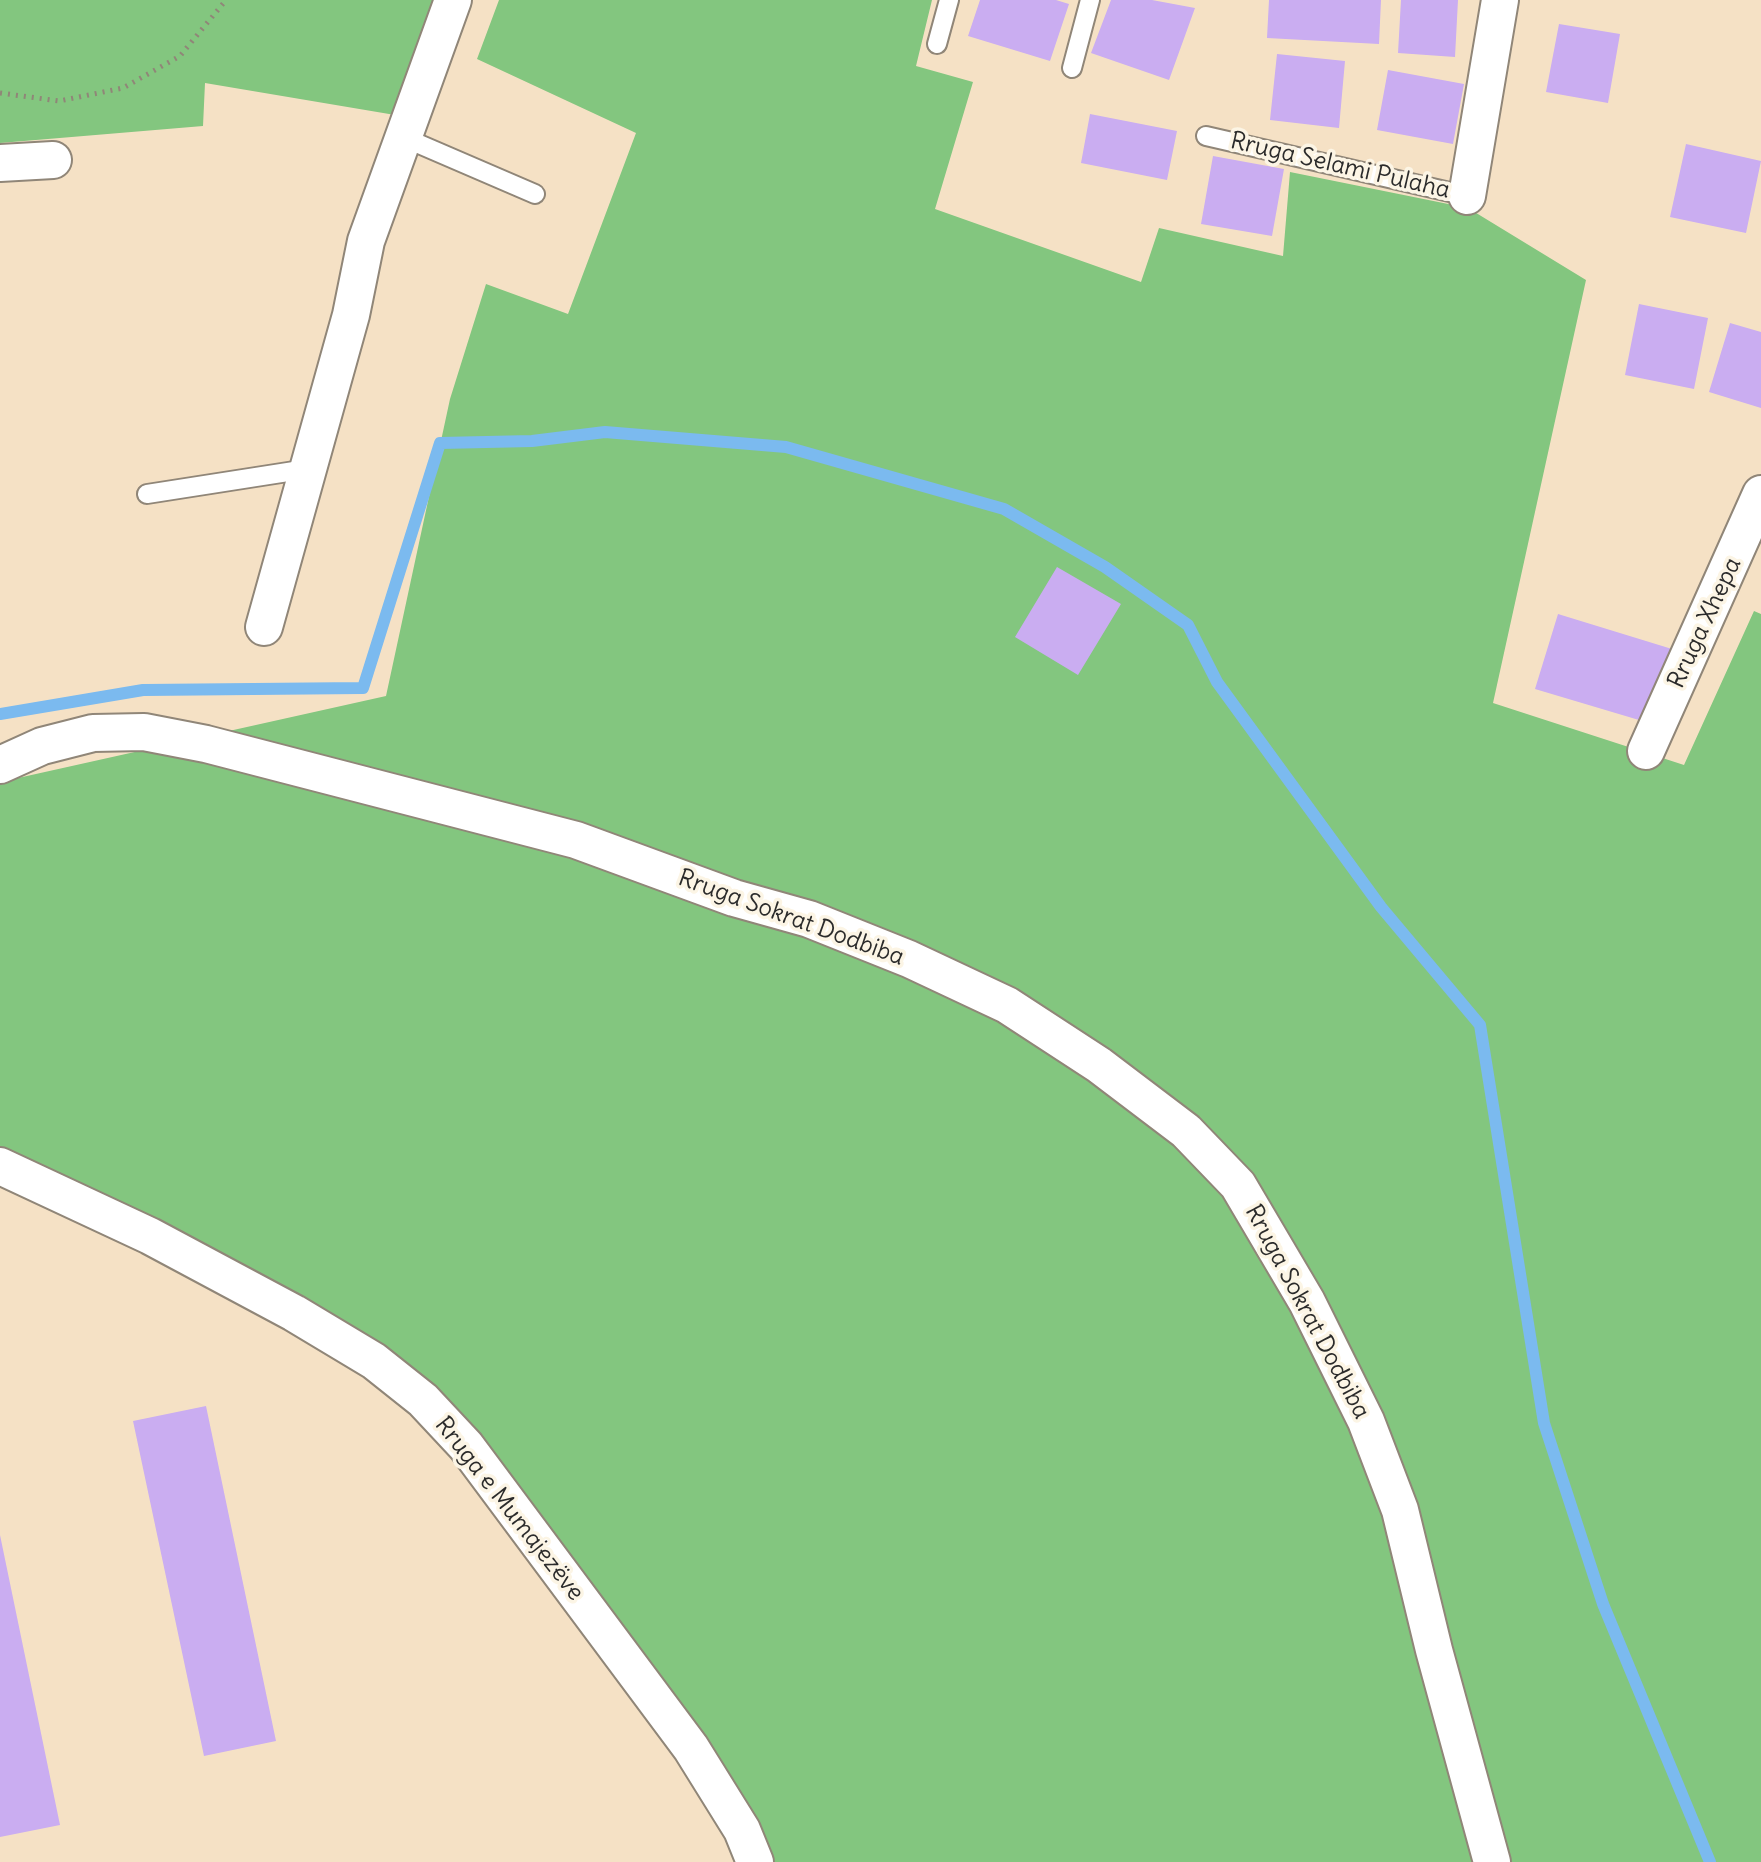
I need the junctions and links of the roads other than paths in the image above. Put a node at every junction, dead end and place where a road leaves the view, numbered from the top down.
1 (453, 0) edge
2 (949, 0) edge
3 (1090, 0) edge
4 (1500, 0) edge
5 (937, 44) dead end
6 (1072, 68) dead end
7 (1206, 136) dead end
8 (405, 138) junction
9 (53, 160) dead end
10 (0, 163) edge
11 (535, 194) dead end
12 (1467, 196) joint
13 (307, 469) junction
14 (147, 494) dead end
15 (1761, 494) edge
16 (264, 627) dead end
17 (1646, 751) dead end
18 (0, 765) edge
19 (0, 1166) edge
20 (755, 1862) edge
21 (1492, 1862) edge

1 - 8 street
2 - 5 lane
3 - 6 lane
4 - 12 street, Rruga Selami Pulaha
7 - 12 lane, Rruga Selami Pulaha
8 - 11 lane
8 - 13 street
9 - 10 street
13 - 14 lane
13 - 16 street
15 - 17 street, Rruga Xhepa
18 - 21 street, Rruga Sokrat Dodbiba
19 - 20 street, Rruga e Mumajezëve

